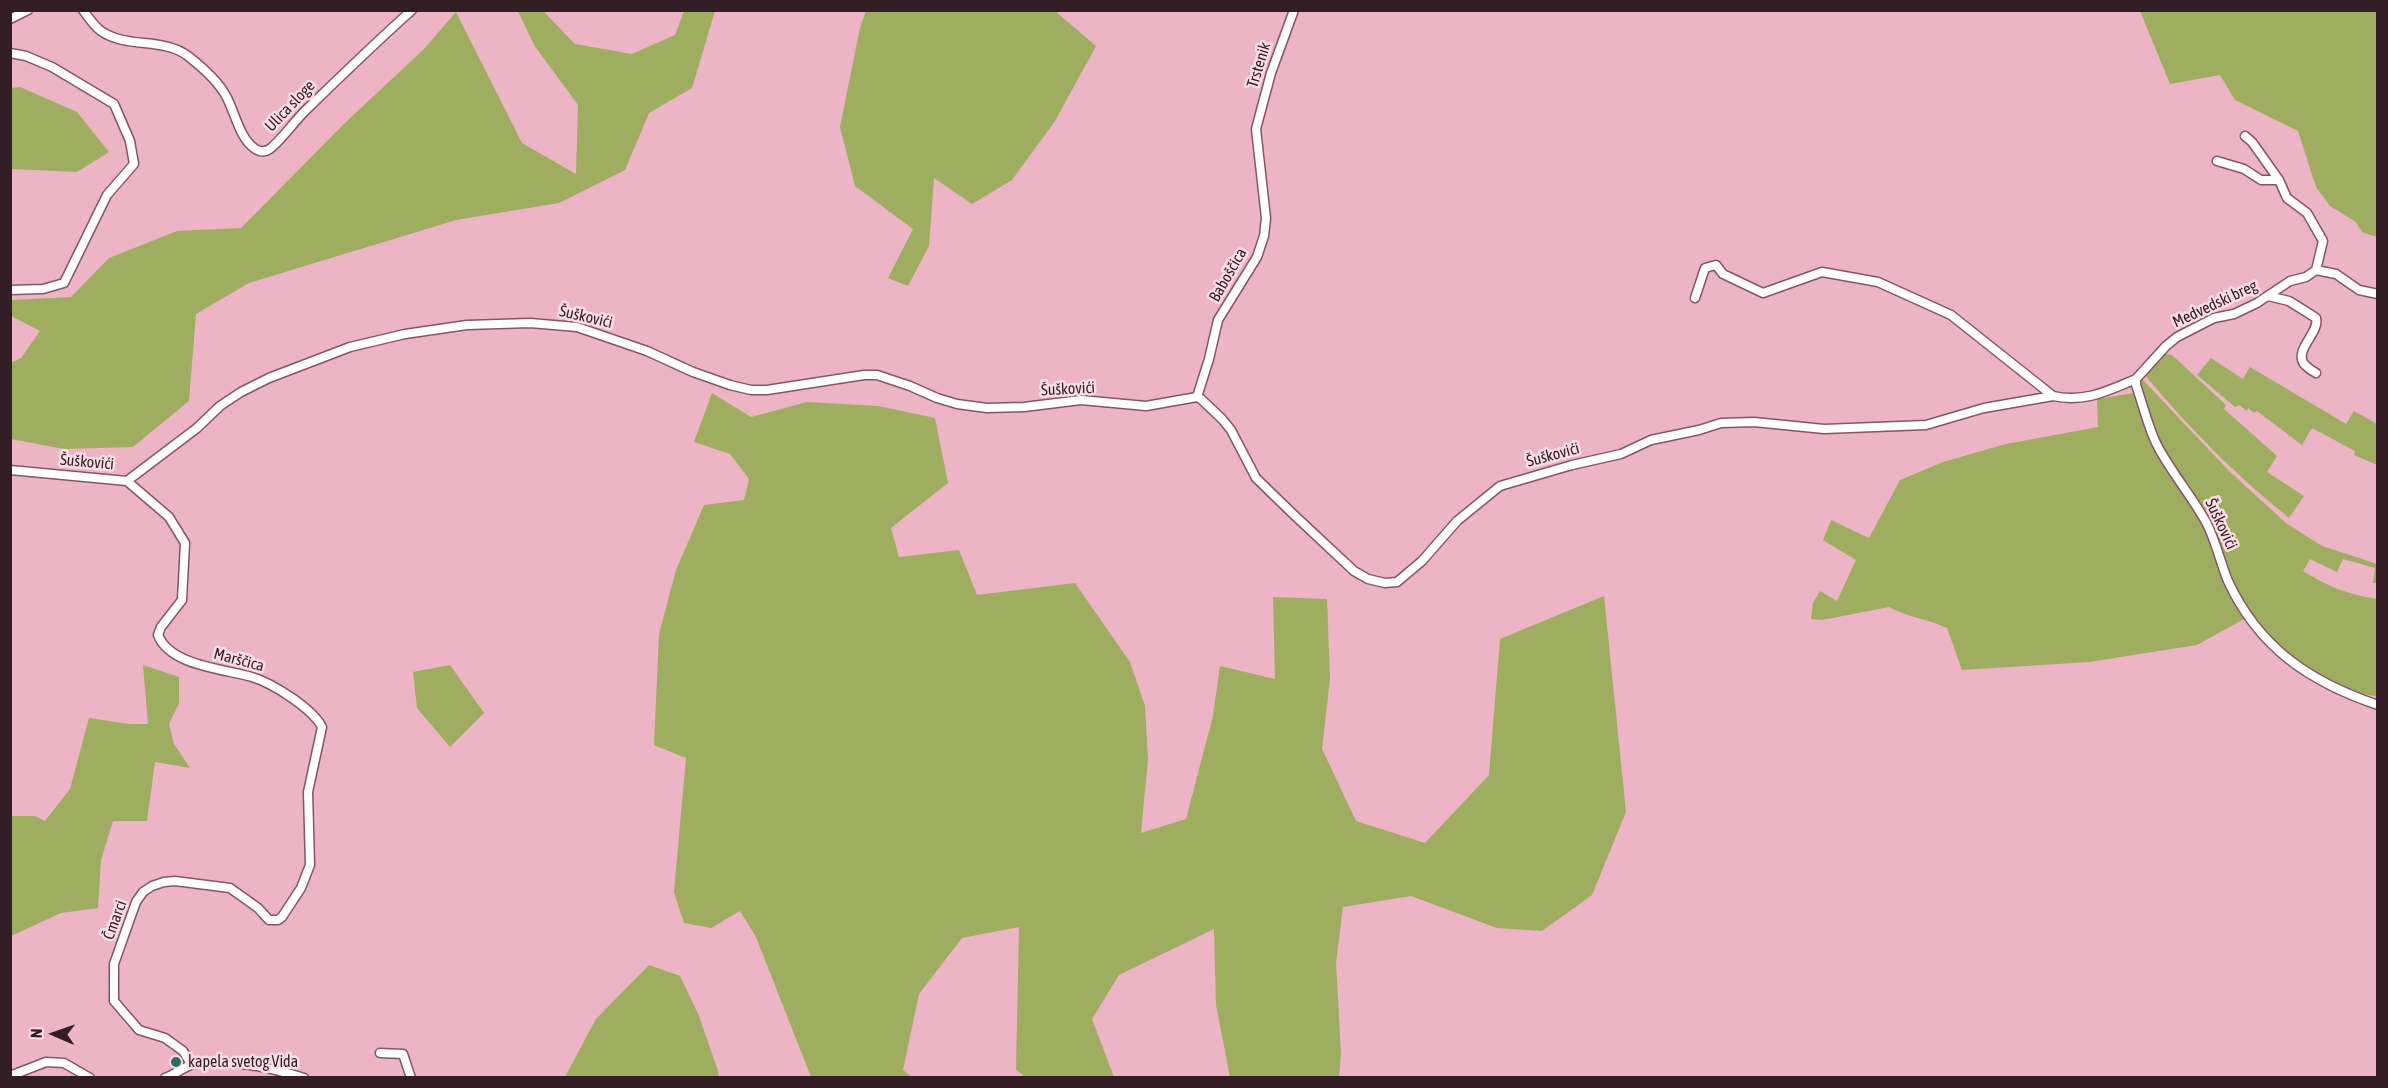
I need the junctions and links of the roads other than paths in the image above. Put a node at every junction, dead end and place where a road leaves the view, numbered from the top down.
1 (28, 10) edge
2 (83, 10) edge
3 (412, 10) edge
4 (1294, 10) edge
5 (10, 19) edge
6 (10, 53) edge
7 (1256, 129) joint
8 (2245, 135) dead end
9 (2217, 161) dead end
10 (2279, 180) junction
11 (2316, 270) junction
12 (10, 290) edge
13 (2378, 294) edge
14 (2268, 296) junction
15 (1695, 298) dead end
16 (2316, 373) dead end
17 (2136, 379) junction
18 (2053, 396) junction
19 (1197, 398) junction
20 (10, 470) edge
21 (127, 481) junction
22 (2378, 705) edge
23 (274, 920) joint
24 (380, 1053) dead end
25 (191, 1064) junction
26 (27, 1074) edge
27 (10, 1076) edge
28 (90, 1077) edge
29 (165, 1077) edge
30 (304, 1077) edge
31 (411, 1077) edge

1 - 5 street
2 - 3 street, Ulica sloge
4 - 7 street, Trstenik
6 - 12 street
7 - 19 street, Baboščica
8 - 10 street
9 - 10 street
10 - 11 street
11 - 13 street
11 - 14 street, Medvedski breg
14 - 16 street
14 - 17 street, Medvedski breg
15 - 18 street
17 - 18 street, Šuškovići
17 - 22 street, Šuškovići
18 - 19 street, Šuškovići
19 - 21 street, Šuškovići
20 - 21 street, Šuškovići
21 - 23 street, Marščica
23 - 25 street, Čmarci
24 - 31 street
25 - 29 street
25 - 30 street
26 - 27 street
26 - 28 street

